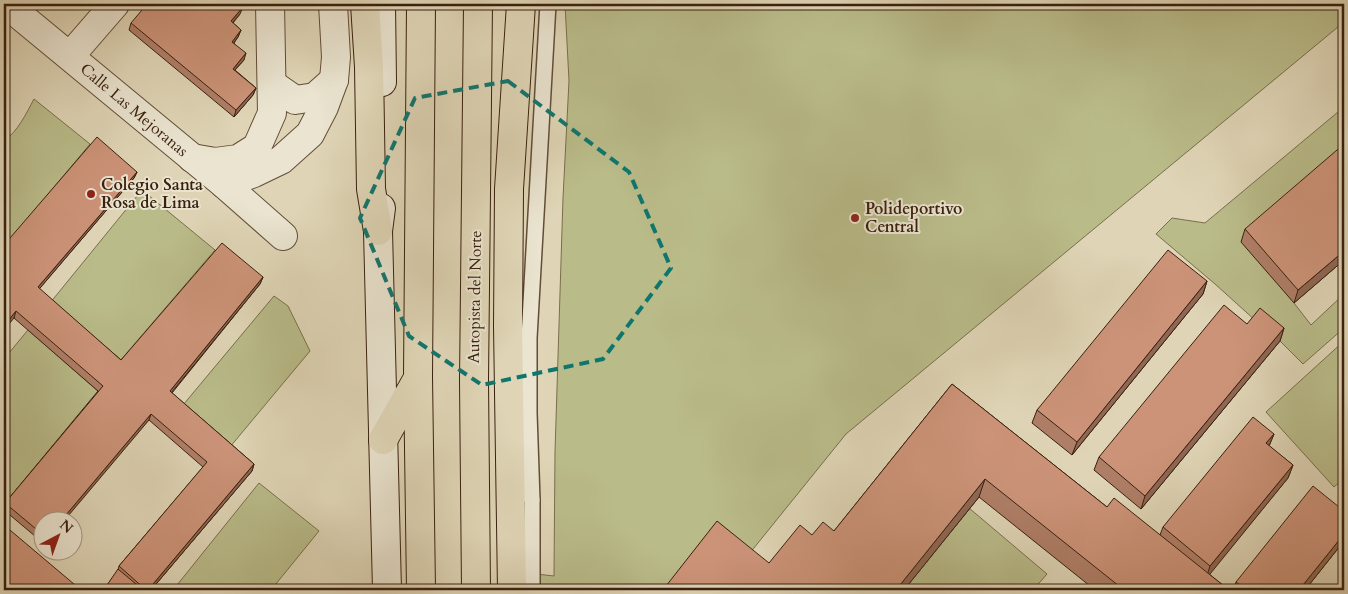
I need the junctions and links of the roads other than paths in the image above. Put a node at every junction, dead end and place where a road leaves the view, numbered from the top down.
1 (6, 4) edge
2 (115, 4) edge
3 (270, 4) edge
4 (333, 4) edge
5 (365, 4) edge
6 (381, 4) edge
7 (421, 4) edge
8 (478, 4) edge
9 (520, 4) edge
10 (548, 4) edge
11 (70, 56) junction
12 (334, 80) junction
13 (272, 84) junction
14 (192, 158) junction
15 (224, 184) junction
16 (378, 231) junction
17 (283, 236) dead end
18 (418, 376) junction
19 (529, 413) junction
20 (383, 440) junction
21 (510, 456) junction
22 (532, 500) junction
23 (387, 590) edge
24 (421, 590) edge
25 (476, 590) edge
26 (512, 590) edge
27 (532, 590) edge

1 - 11 street, Calle Las Mejoranas
2 - 11 street
3 - 13 street
4 - 12 street
5 - 16 main road
6 - 16 street
7 - 18 main road
8 - 25 main road, Autopista del Norte
9 - 21 main road
10 - 19 lane
11 - 14 street, Calle Las Mejoranas
12 - 13 street
12 - 15 street
13 - 14 street
14 - 15 street, Calle Las Mejoranas
15 - 17 street, Calle Las Mejoranas
16 - 20 street
18 - 20 main road
18 - 24 main road
19 - 21 lane
19 - 22 lane
20 - 23 street
21 - 22 lane
21 - 26 main road
22 - 27 lane

